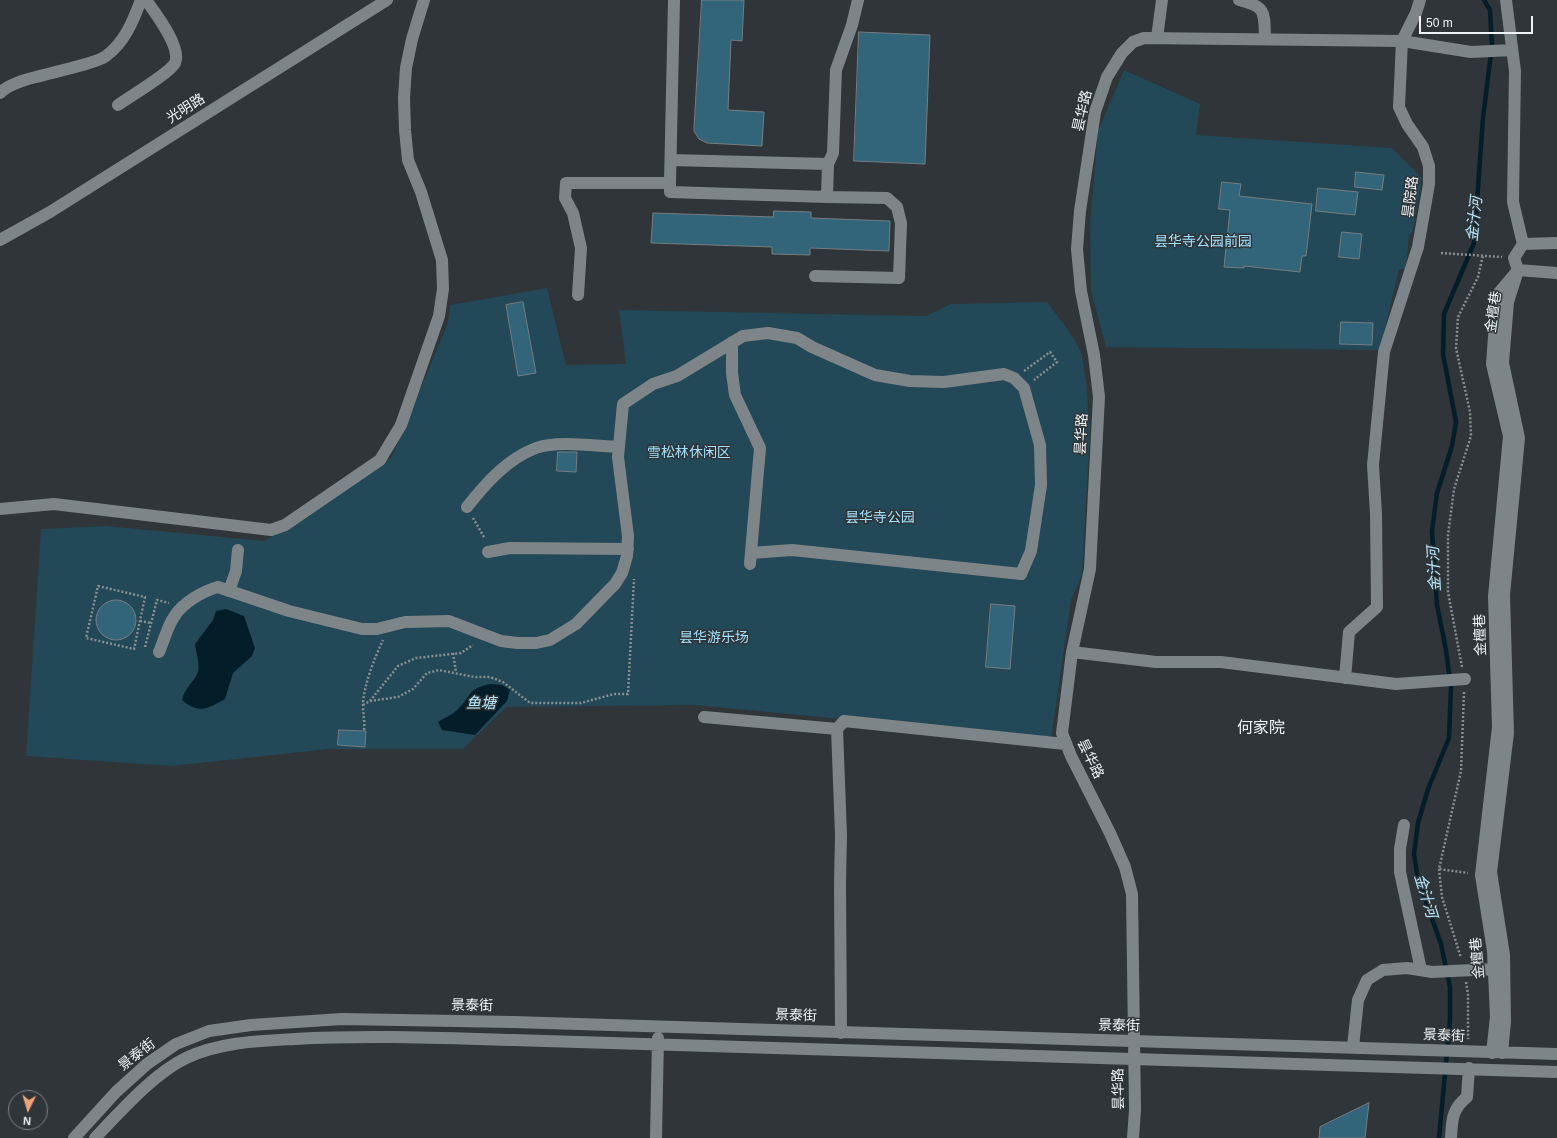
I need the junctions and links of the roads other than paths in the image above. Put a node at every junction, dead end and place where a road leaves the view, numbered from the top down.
1 (141, 0) edge
2 (146, 0) edge
3 (387, 0) edge
4 (424, 0) edge
5 (674, 0) edge
6 (858, 0) edge
7 (1162, 0) edge
8 (1239, 0) edge
9 (1420, 0) edge
10 (1506, 0) edge
11 (1157, 38) junction
12 (1265, 39) junction
13 (1402, 41) junction
14 (1512, 50) junction
15 (0, 93) edge
16 (118, 105) dead end
17 (671, 160) junction
18 (828, 164) junction
19 (670, 183) junction
20 (827, 197) junction
21 (0, 240) edge
22 (1557, 243) edge
23 (1523, 244) junction
24 (1518, 270) junction
25 (1557, 273) edge
26 (815, 276) dead end
27 (578, 295) dead end
28 (732, 342) junction
29 (618, 447) junction
30 (467, 507) road end
31 (0, 509) edge
32 (628, 549) junction
33 (238, 550) dead end
34 (488, 552) road end
35 (228, 591) junction
36 (159, 652) dead end
37 (1072, 652) junction
38 (1345, 678) junction
39 (1465, 679) road end
40 (704, 717) dead end
41 (837, 729) junction
42 (1065, 744) junction
43 (1404, 824) dead end
44 (1494, 969) junction
45 (1427, 971) junction
46 (658, 1027) junction
47 (842, 1033) junction
48 (1134, 1041) junction
49 (658, 1044) junction
50 (1353, 1047) junction
51 (1497, 1053) junction
52 (1557, 1054) edge
53 (1134, 1058) junction
54 (1465, 1068) junction
55 (1557, 1072) edge
56 (74, 1138) edge
57 (95, 1138) edge
58 (656, 1138) edge
59 (1133, 1138) edge
60 (1451, 1138) edge

1 - 15 street
2 - 16 street
3 - 21 street, 光明路
4 - 31 street
5 - 17 street
6 - 18 street
7 - 11 street
8 - 12 street
9 - 13 street
10 - 14 street
11 - 12 street, 昙华路
11 - 37 street, 昙华路
12 - 13 street, 昙华路
13 - 14 street, 昙华路
13 - 38 street, 昙院路
14 - 23 street
17 - 18 street
17 - 19 street
18 - 20 street
19 - 20 street
19 - 27 street
20 - 26 street
22 - 23 street
23 - 24 street
24 - 25 street
24 - 44 street, 金檀巷
24 - 51 street, 金檀巷
28 - 28 street
28 - 29 street
29 - 30 street
29 - 32 street
32 - 34 street
32 - 35 street
33 - 35 street
35 - 36 street
37 - 38 street
37 - 42 street, 昙华路
38 - 39 street
40 - 41 street
41 - 42 street
41 - 47 street
42 - 48 street, 昙华路
43 - 45 street
44 - 45 street
44 - 51 street, 金檀巷
45 - 50 street
46 - 47 street, 景泰街
46 - 49 street
46 - 56 street, 景泰街
47 - 48 street, 景泰街
48 - 50 street, 景泰街
48 - 53 street, 昙华路
49 - 53 street
49 - 57 street
49 - 58 street
50 - 51 street, 景泰街
51 - 52 street, 景泰街
53 - 54 street
53 - 59 street, 昙华路
54 - 55 street
54 - 60 street

